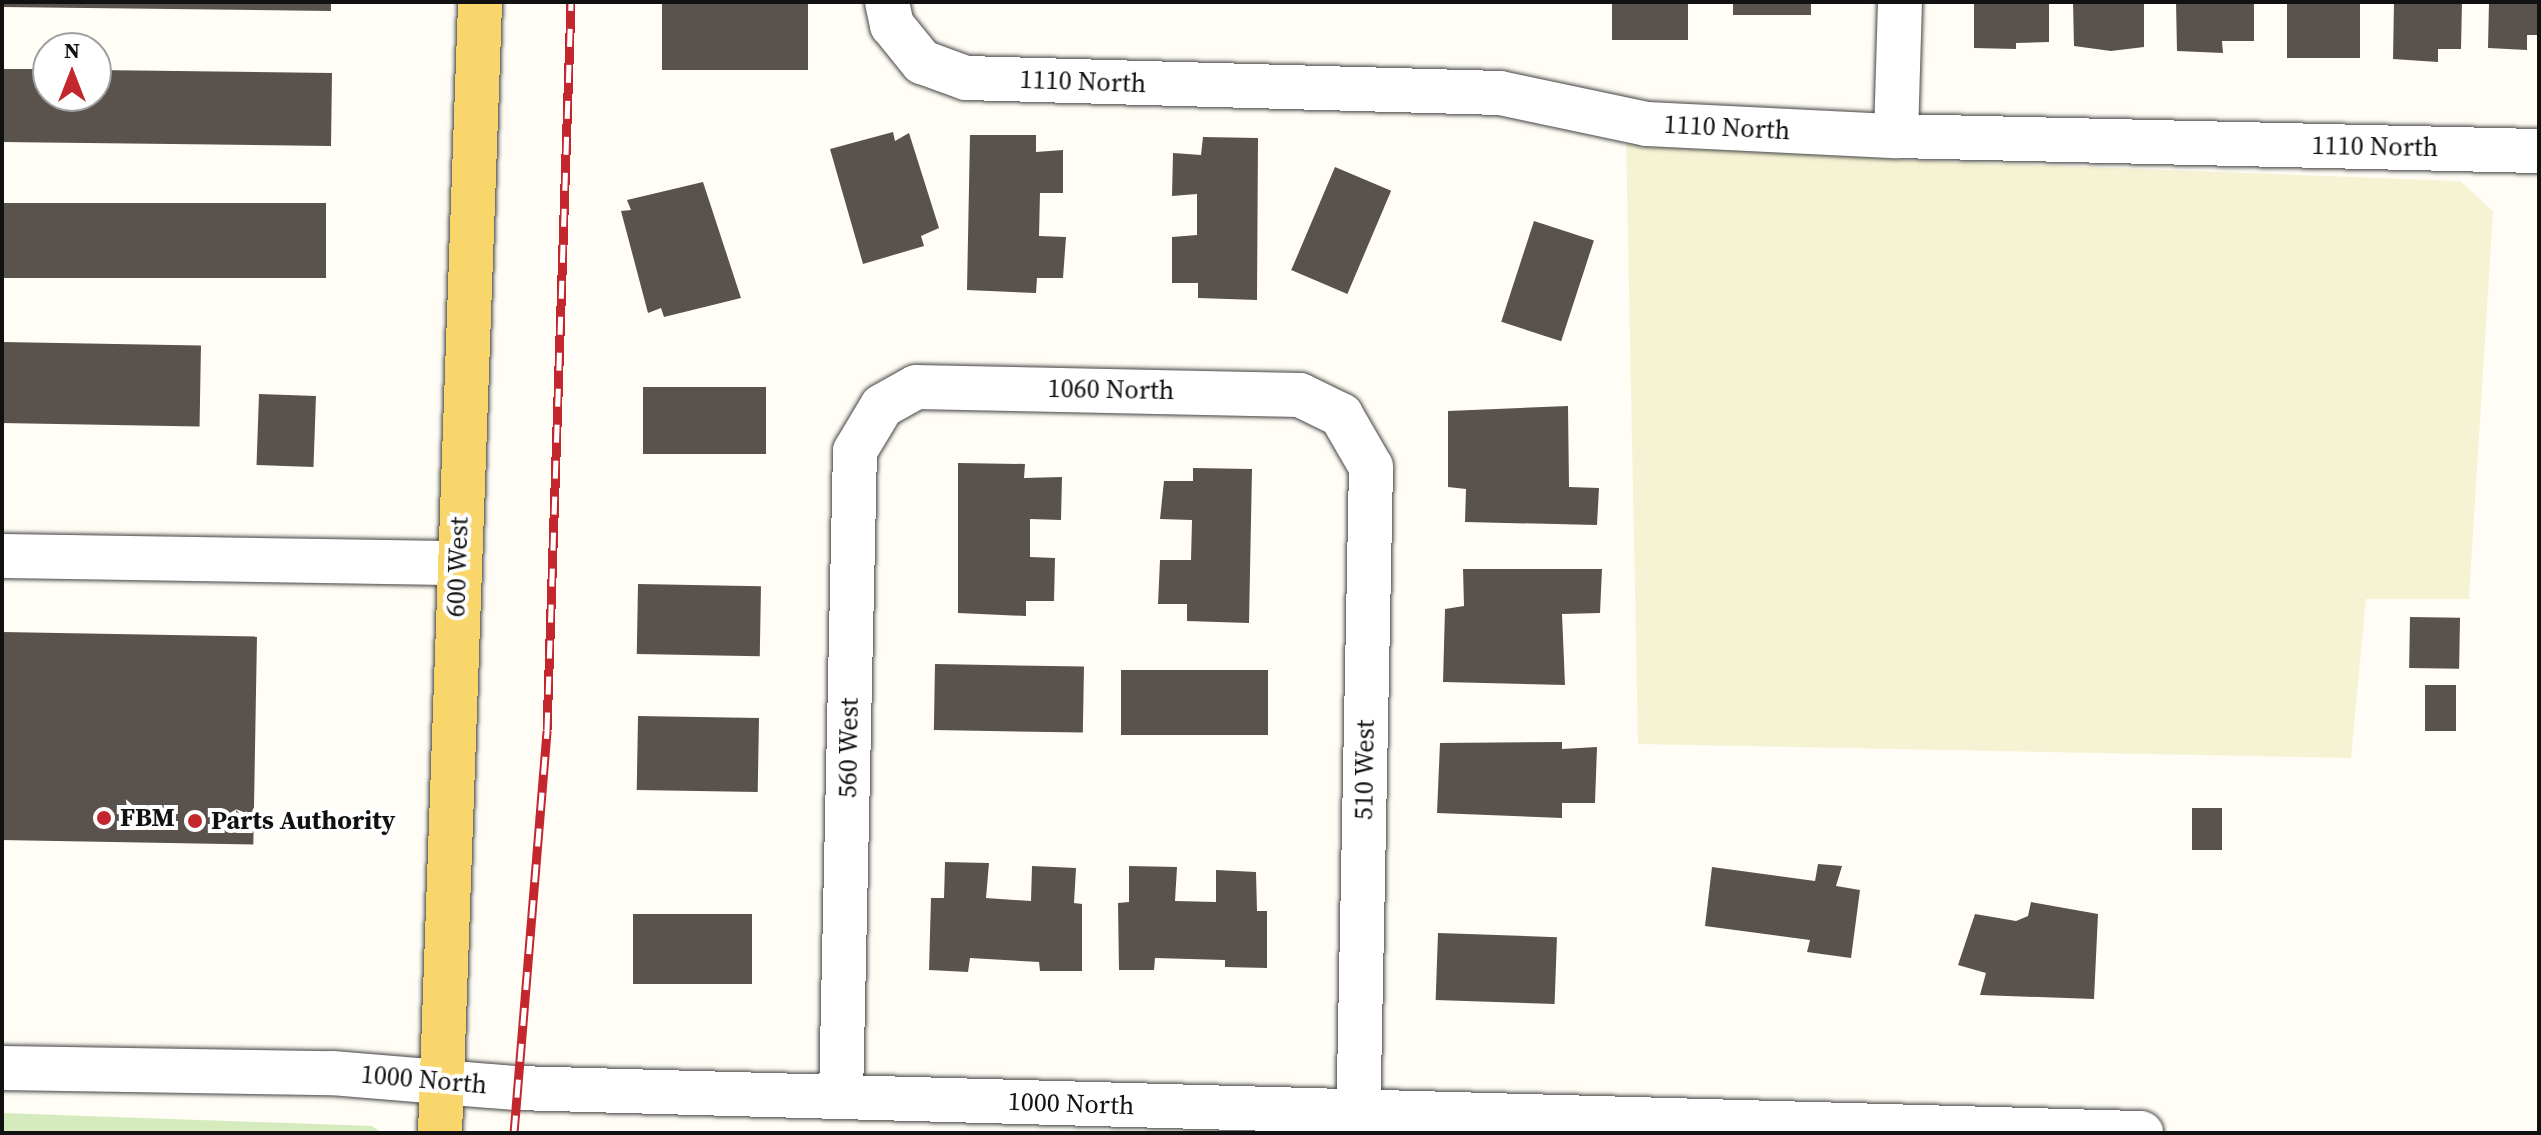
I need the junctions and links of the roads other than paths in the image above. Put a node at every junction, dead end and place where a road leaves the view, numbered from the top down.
1 (480, 2) edge
2 (887, 2) edge
3 (1900, 2) edge
4 (1896, 136) junction
5 (2539, 151) edge
6 (882, 406) joint
7 (1341, 415) joint
8 (2, 556) edge
9 (458, 563) junction
10 (2, 1068) edge
11 (441, 1081) junction
12 (841, 1097) junction
13 (1358, 1122) edge
14 (440, 1133) edge
15 (2141, 1133) edge

1 - 9 main road, 600 West
2 - 4 street, 1110 North
3 - 4 street
4 - 5 street, 1110 North
6 - 7 street, 1060 North
6 - 12 street, 560 West
7 - 13 street, 510 West
8 - 9 street
9 - 11 main road, 600 West
10 - 11 street, 1000 North
11 - 12 street, 1000 North
11 - 14 main road, 600 West
12 - 13 street, 1000 North
13 - 15 street, 1000 North

